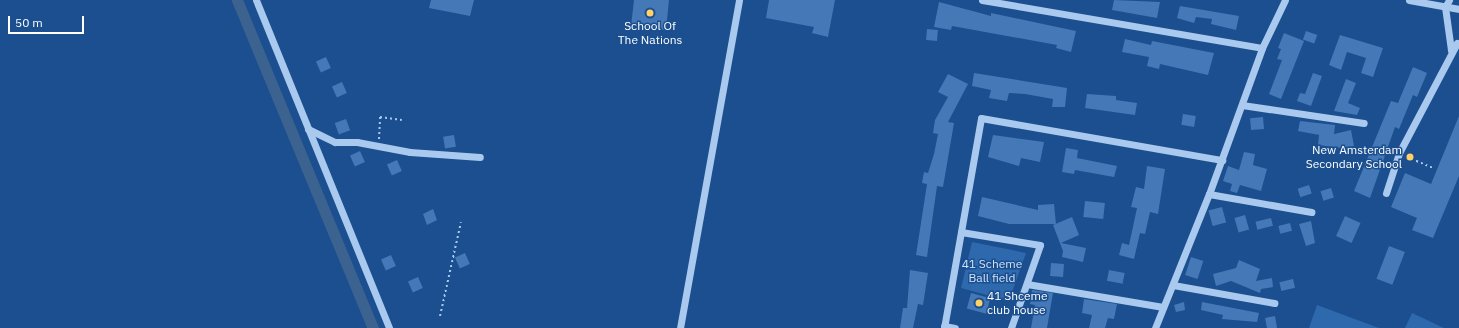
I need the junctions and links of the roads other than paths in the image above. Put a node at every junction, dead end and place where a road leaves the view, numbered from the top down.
1 (256, 0) edge
2 (739, 0) edge
3 (982, 0) edge
4 (1285, 0) edge
5 (1409, 0) edge
6 (1447, 4) edge
7 (1459, 10) edge
8 (1262, 48) junction
9 (1242, 105) junction
10 (1364, 123) dead end
11 (308, 129) junction
12 (480, 157) dead end
13 (1222, 160) junction
14 (1386, 193) dead end
15 (1209, 194) junction
16 (1311, 212) dead end
17 (961, 232) junction
18 (1027, 284) junction
19 (1173, 285) junction
20 (1274, 304) dead end
21 (1163, 307) junction
22 (944, 327) edge
23 (389, 328) edge
24 (680, 328) edge
25 (955, 328) edge
26 (1011, 328) edge
27 (1154, 328) edge

1 - 11 street
2 - 24 street
3 - 8 street
4 - 8 street
5 - 6 street
6 - 7 street
6 - 14 street
8 - 9 street
9 - 10 street
9 - 13 street
11 - 12 street
11 - 23 street
13 - 15 street
13 - 17 street
15 - 16 street
15 - 19 street
17 - 18 street
17 - 22 street
18 - 21 street
18 - 26 street
19 - 20 street
19 - 21 street
21 - 27 street
22 - 25 street

